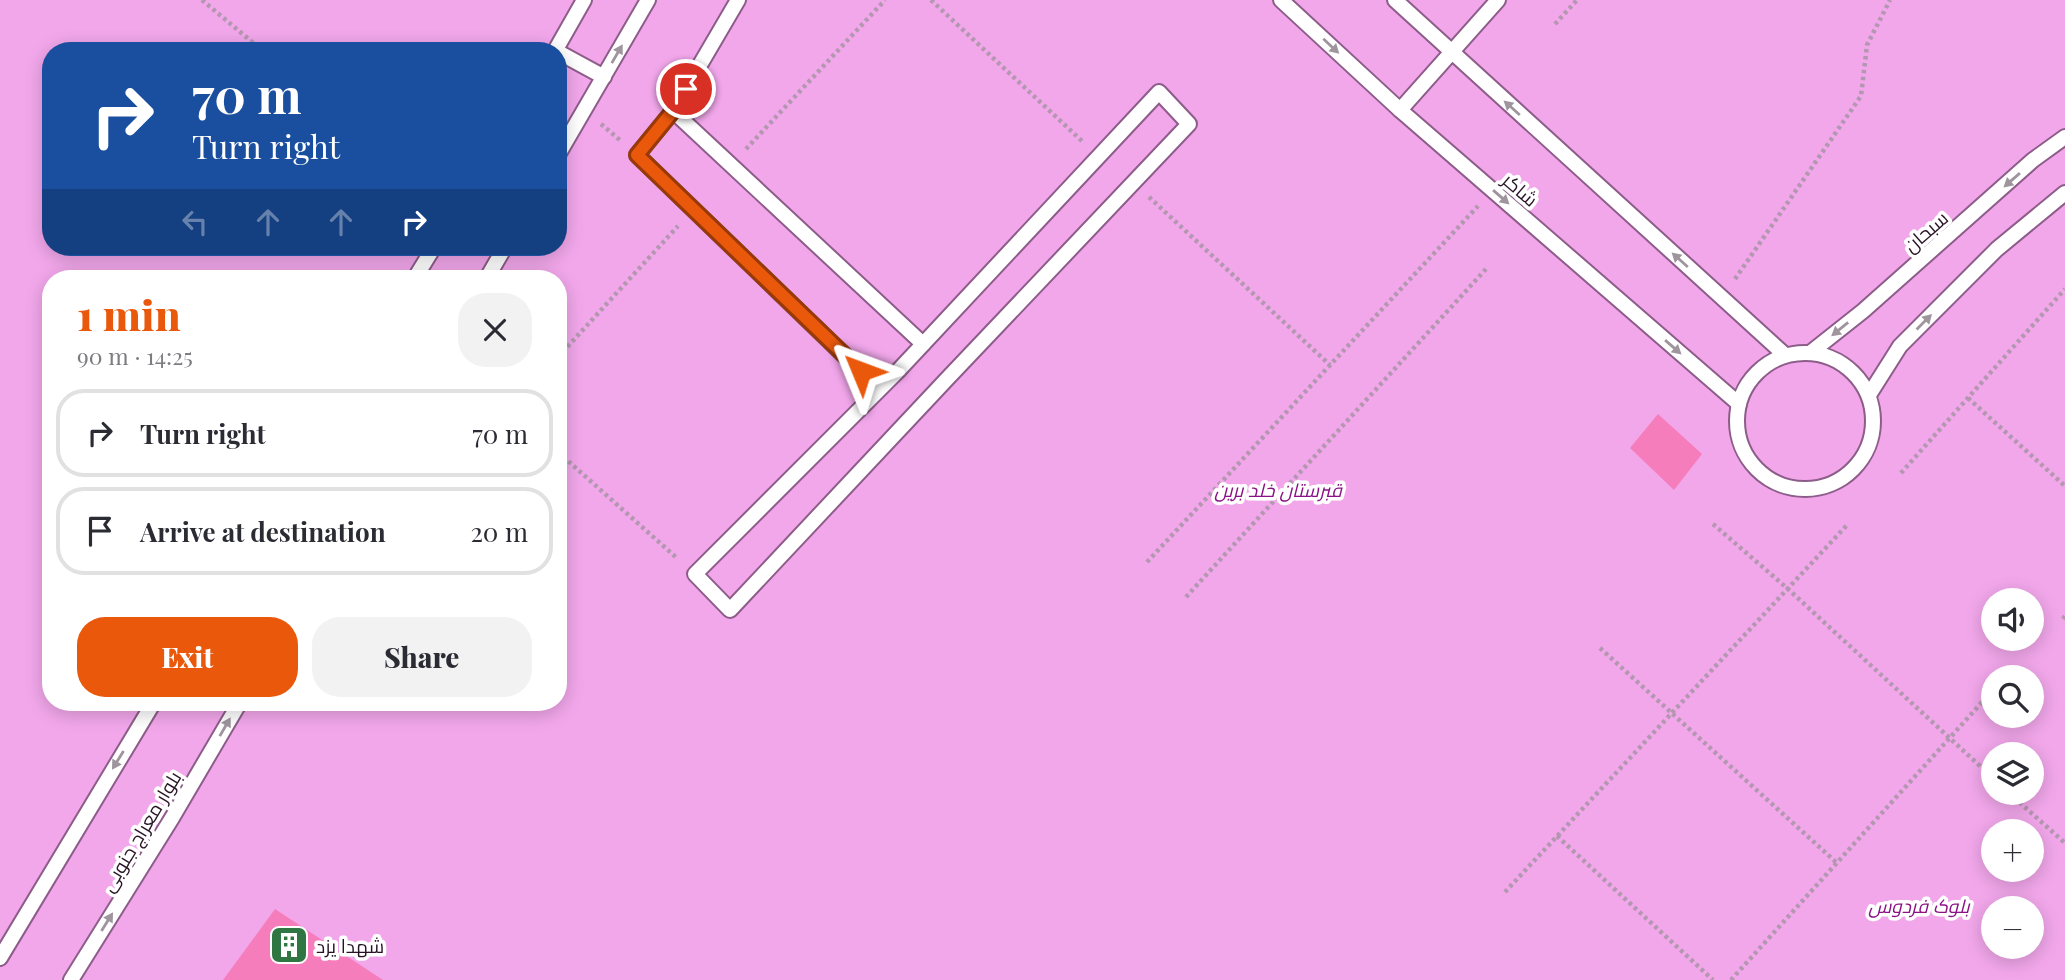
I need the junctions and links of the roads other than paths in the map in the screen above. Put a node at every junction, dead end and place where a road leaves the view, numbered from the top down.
1 (584, 0) edge
2 (648, 0) edge
3 (738, 0) edge
4 (1281, 0) edge
5 (1395, 0) edge
6 (1498, 0) edge
7 (561, 42) edge
8 (1451, 53) junction
9 (567, 57) edge
10 (604, 77) junction
11 (1400, 110) junction
12 (673, 111) junction
13 (2065, 137) edge
14 (567, 139) edge
15 (2065, 193) edge
16 (923, 344) junction
17 (1810, 353) junction
18 (1785, 355) junction
19 (879, 389) junction
20 (1869, 395) junction
21 (1739, 404) junction
22 (149, 711) edge
23 (235, 711) edge
24 (0, 958) edge
25 (71, 980) edge

1 - 7 lane
10 -> 2 lane
3 - 12 lane
4 -> 11 lane, شاکر
5 - 8 lane
6 - 8 lane
8 - 11 lane
18 -> 8 lane
9 - 10 lane
10 - 14 lane
11 -> 21 lane, شاکر
12 - 16 lane
12 - 19 lane
13 -> 17 lane, سبحان
20 -> 15 lane
16 - 19 lane
16 - 19 lane
17 - 18 lane
17 - 20 lane
18 - 21 lane
20 - 21 lane
22 -> 24 lane
25 -> 23 lane, بلوار معراج جنوبی

